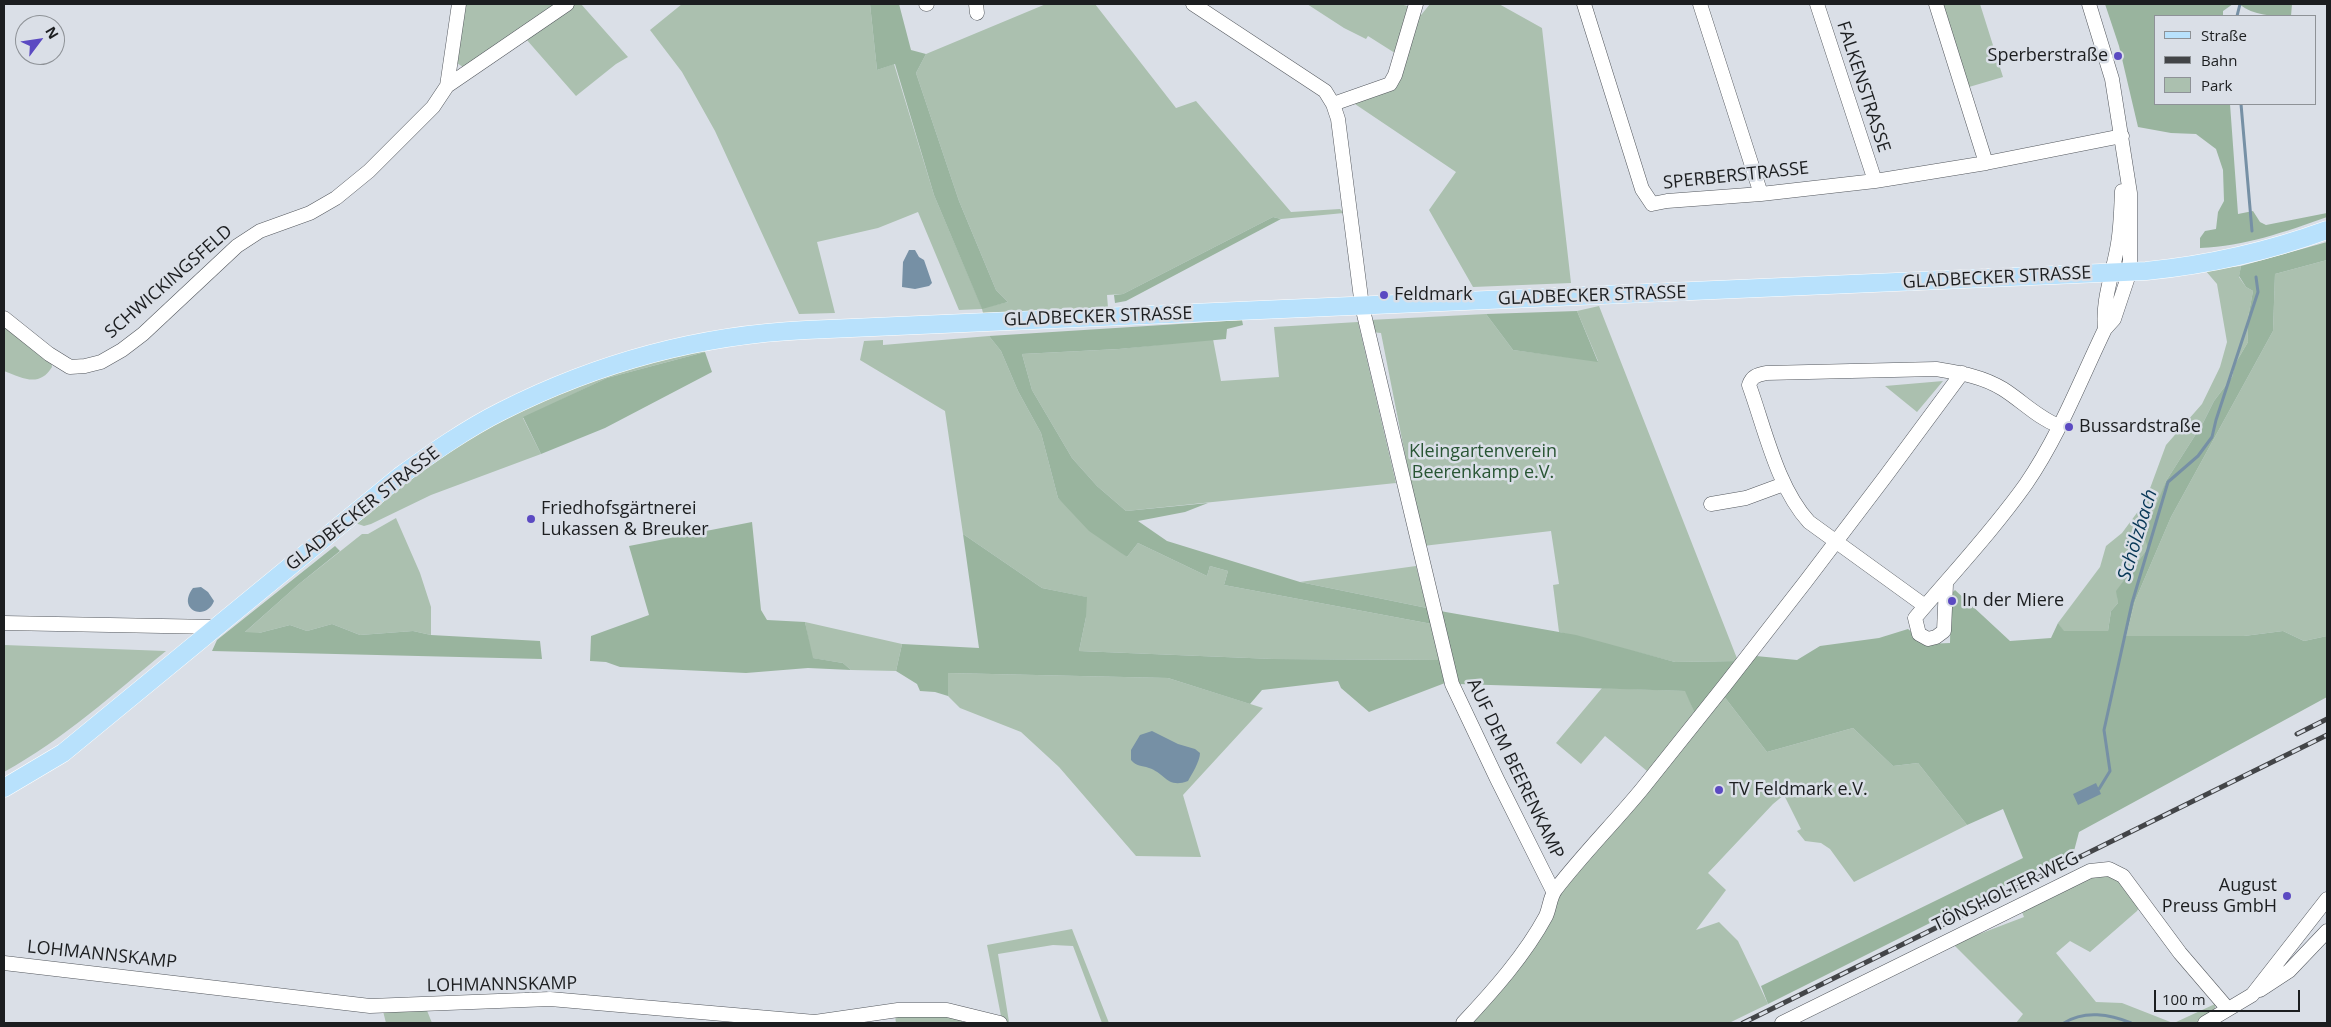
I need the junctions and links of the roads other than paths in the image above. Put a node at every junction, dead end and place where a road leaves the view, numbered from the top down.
1 (459, 4) edge
2 (567, 4) edge
3 (1193, 4) edge
4 (1416, 4) edge
5 (1584, 4) edge
6 (1700, 4) edge
7 (1817, 4) edge
8 (1936, 4) edge
9 (2089, 4) edge
10 (447, 86) junction
11 (1333, 104) junction
12 (2122, 136) junction
13 (2124, 158) junction
14 (1986, 164) junction
15 (1875, 182) junction
16 (1761, 194) junction
17 (2327, 230) edge
18 (2111, 272) junction
19 (2130, 272) junction
20 (1362, 306) junction
21 (4, 318) edge
22 (2105, 329) junction
23 (1962, 373) junction
24 (2059, 426) junction
25 (1784, 484) junction
26 (1711, 504) dead end
27 (1838, 541) junction
28 (1946, 584) junction
29 (1925, 606) junction
30 (4, 623) edge
31 (215, 626) junction
32 (4, 788) edge
33 (1554, 891) junction
34 (2327, 899) edge
35 (2327, 931) edge
36 (2298, 936) junction
37 (2313, 946) junction
38 (4, 963) edge
39 (2252, 995) junction
40 (2228, 1009) junction
41 (1000, 1023) edge
42 (1462, 1023) edge
43 (1782, 1023) edge
44 (2205, 1023) edge

1 - 10 street
2 - 10 street, SCHWICKINGSFELD
3 - 11 street, AUF DEM BEERENKAMP
4 - 11 street
5 - 16 street, SPERBERSTRASSE
6 - 16 street
7 - 15 street, FALKENSTRASSE
8 - 14 street
9 - 12 street
10 - 21 street, SCHWICKINGSFELD
11 - 20 street, AUF DEM BEERENKAMP
12 - 13 street
12 - 14 street, SPERBERSTRASSE
13 - 18 street
13 - 19 street
14 - 15 street, SPERBERSTRASSE
15 - 16 street, SPERBERSTRASSE
17 - 19 main road, GLADBECKER STRASSE
18 - 19 main road, GLADBECKER STRASSE
18 - 20 main road, GLADBECKER STRASSE
18 - 22 street
19 - 22 street
20 - 31 main road, GLADBECKER STRASSE
20 - 33 street, AUF DEM BEERENKAMP
22 - 24 street
23 - 24 street
23 - 25 street
23 - 27 street
24 - 28 street
25 - 26 street
25 - 27 street
27 - 29 street
27 - 33 street
28 - 29 street
28 - 29 street
30 - 31 street
31 - 32 main road, GLADBECKER STRASSE
33 - 42 street
34 - 36 street
35 - 37 street
36 - 37 street
36 - 39 street
37 - 39 street
38 - 41 street, LOHMANNSKAMP
39 - 40 street
40 - 43 street, TÖNSHOLTER WEG
40 - 44 street

